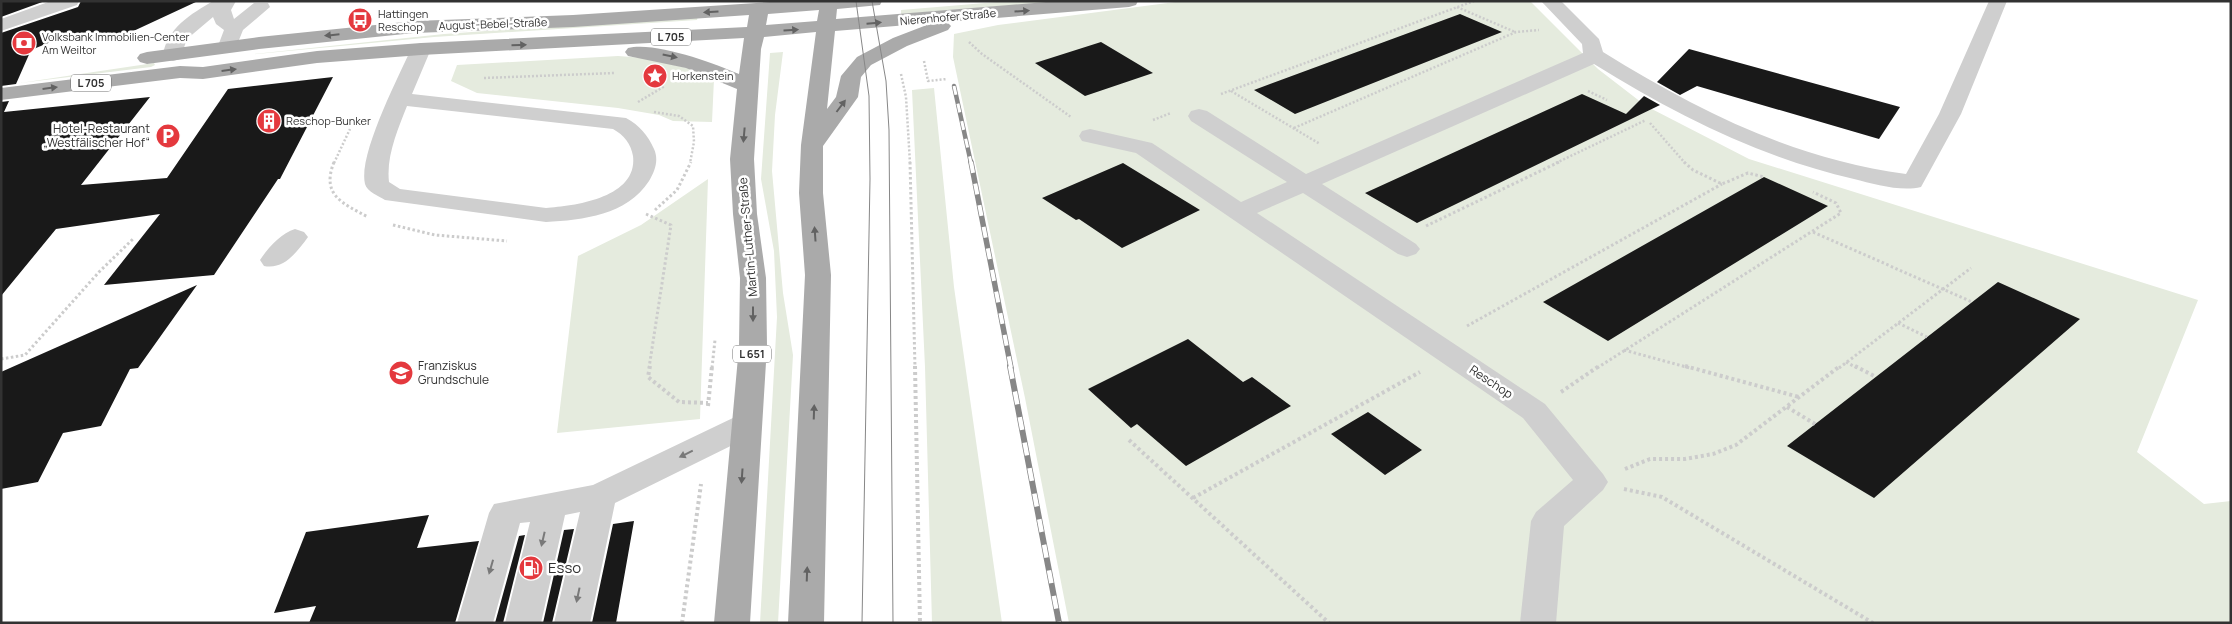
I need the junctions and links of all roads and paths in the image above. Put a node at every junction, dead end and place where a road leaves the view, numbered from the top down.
1 (70, 1) edge
2 (658, 1) edge
3 (873, 1) edge
4 (1129, 1) edge
5 (1474, 1) edge
6 (1550, 1) edge
7 (1998, 1) edge
8 (828, 3) edge
9 (760, 5) edge
10 (261, 7) dead end
11 (1457, 7) junction
12 (974, 14) junction
13 (227, 19) edge
14 (573, 21) junction
15 (1, 25) edge
16 (826, 27) junction
17 (1577, 28) junction
18 (756, 32) junction
19 (1516, 32) junction
20 (967, 36) dead end
21 (587, 42) junction
22 (470, 47) junction
23 (421, 49) junction
24 (1593, 55) junction
25 (923, 56) dead end
26 (177, 64) junction
27 (899, 64) dead end
28 (622, 72) dead end
29 (1554, 76) junction
30 (1, 78) edge
31 (947, 80) dead end
32 (668, 84) dead end
33 (748, 86) junction
34 (1231, 90) junction
35 (1, 94) edge
36 (1213, 97) dead end
37 (399, 99) junction
38 (1611, 101) dead end
39 (636, 103) dead end
40 (645, 110) dead end
41 (1177, 111) dead end
42 (1199, 116) dead end
43 (1642, 116) dead end
44 (1646, 120) junction
45 (353, 124) dead end
46 (1294, 128) junction
47 (1098, 137) junction
48 (812, 145) junction
49 (1350, 163) junction
50 (1773, 178) dead end
51 (1305, 183) junction
52 (1722, 184) junction
53 (1805, 189) dead end
54 (1240, 212) junction
55 (647, 215) junction
56 (640, 218) dead end
57 (375, 221) dead end
58 (392, 225) dead end
59 (1813, 232) junction
60 (295, 236) dead end
61 (133, 239) dead end
62 (510, 241) dead end
63 (1401, 245) joint
64 (273, 260) dead end
65 (1971, 268) dead end
66 (1943, 289) junction
67 (1972, 302) dead end
68 (1898, 323) junction
69 (716, 333) dead end
70 (1927, 337) dead end
71 (1442, 349) junction
72 (1623, 350) junction
73 (25, 354) junction
74 (30, 359) dead end
75 (1, 360) edge
76 (1846, 362) junction
77 (1876, 377) dead end
78 (1799, 397) junction
79 (708, 403) junction
80 (1787, 407) junction
81 (1534, 411) junction
82 (1815, 424) dead end
83 (746, 425) junction
84 (1129, 440) dead end
85 (706, 444) junction
86 (1592, 482) junction
87 (600, 496) junction
88 (1193, 498) junction
89 (550, 506) junction
90 (475, 623) edge
91 (523, 623) edge
92 (572, 623) edge
93 (682, 623) edge
94 (732, 623) edge
95 (806, 623) edge
96 (920, 623) edge
97 (1329, 623) edge
98 (1538, 623) edge
99 (1873, 623) edge

1 - 15 street
2 - 14 main road
3 - 8 main road
12 -> 4 main road, Nierenhofer Straße
5 - 11 path
6 - 17 street
7 - 24 street
8 - 9 main road, L 705
8 - 16 main road
9 -> 14 main road, August-Bebel-Straße / L 705
9 - 18 main road, Martin-Luther-Straße / L 651
10 - 13 street
11 - 19 path
11 - 34 path
16 -> 12 main road, Nierenhofer Straße
48 -> 12 main road
14 -> 13 main road, August-Bebel-Straße / L 705
13 - 26 main road, August-Bebel-Straße
13 - 26 street
18 -> 16 main road, L 705
16 - 48 main road
17 - 19 path
17 - 24 street
18 - 21 main road, August-Bebel-Straße / L 705
18 - 33 main road, Martin-Luther-Straße / L 651
19 - 46 path
20 - 47 path
22 -> 21 main road, August-Bebel-Straße / L 705
21 -> 33 main road, August-Bebel-Straße
22 - 23 main road, August-Bebel-Straße / L 705
22 - 28 path
26 -> 23 main road, August-Bebel-Straße / L 705
23 - 37 street
24 - 29 street
25 - 31 path
26 - 30 main road, August-Bebel-Straße / L 705
35 -> 26 main road, August-Bebel-Straße / L 705
27 - 96 path
29 - 38 path
29 - 49 street
32 - 39 path
33 -> 83 main road, Martin-Luther-Straße / L 651
34 - 36 path
34 - 46 path
37 - 37 street
40 - 55 path
41 - 47 path
42 - 51 street
43 - 44 path
44 - 52 path
44 - 63 path
45 - 57 path
46 - 49 path
47 - 54 street, Reschop
95 -> 48 main road
49 - 51 street
50 - 52 path
51 - 54 street
51 - 63 street
52 - 71 path
53 - 59 path
54 - 71 street, Reschop
55 - 56 path
55 - 79 path
58 - 62 path
59 - 66 path
59 - 72 path
60 - 64 street
61 - 73 path
65 - 66 path
66 - 67 path
66 - 68 path
68 - 70 path
68 - 76 path
69 - 79 path
71 - 81 street, Reschop
71 - 88 path
72 - 78 path
72 - 81 path
73 - 74 path
73 - 75 path
76 - 77 path
76 - 78 path
78 - 80 path
79 - 85 path
80 - 82 path
80 - 86 path
81 - 86 street, Reschop
83 - 85 street
83 -> 94 main road, Martin-Luther-Straße / L 651
84 - 88 path
85 -> 87 street
85 - 93 path
86 - 98 street
86 - 99 path
87 - 89 street
87 -> 92 street
88 - 97 path
89 -> 90 street
89 -> 91 street

